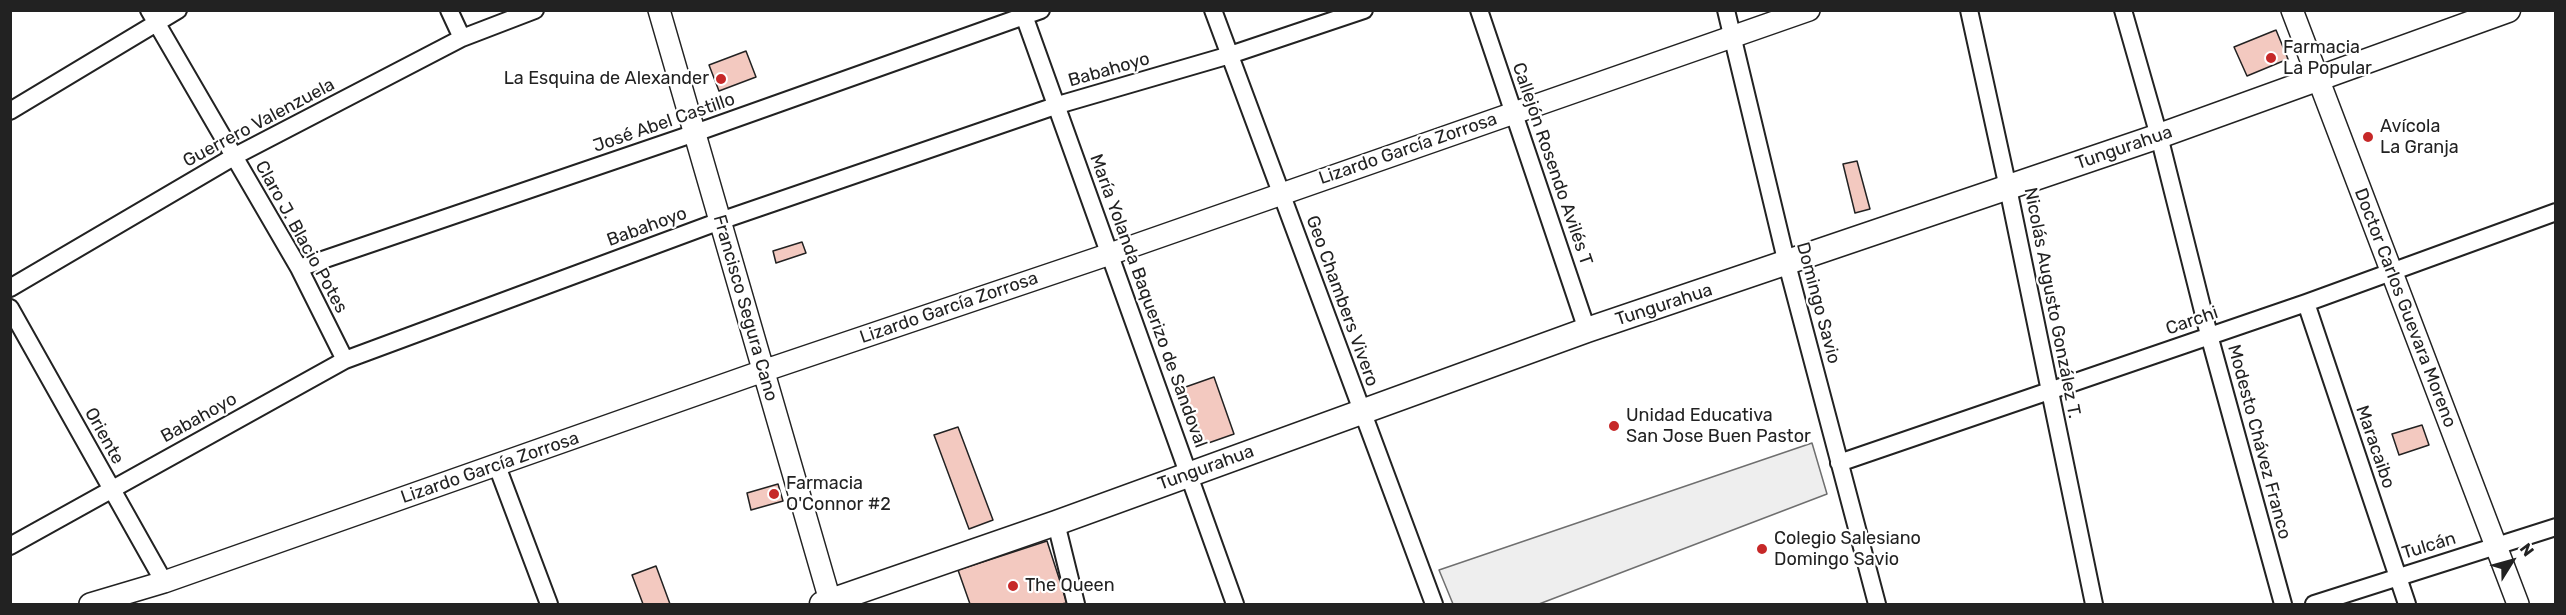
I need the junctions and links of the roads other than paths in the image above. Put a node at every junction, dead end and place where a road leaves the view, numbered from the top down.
1 (178, 10) edge
2 (449, 10) edge
3 (535, 10) edge
4 (659, 10) edge
5 (1041, 10) edge
6 (1213, 10) edge
7 (1364, 10) edge
8 (1479, 10) edge
9 (1726, 10) edge
10 (1809, 10) edge
11 (1969, 10) edge
12 (2123, 10) edge
13 (2292, 10) edge
14 (2508, 10) edge
15 (1023, 14) edge
16 (152, 17) edge
17 (1733, 36) junction
18 (462, 38) junction
19 (1230, 55) junction
20 (2317, 78) junction
21 (1058, 105) junction
22 (10, 111) edge
23 (1514, 112) junction
24 (695, 133) junction
25 (2159, 136) junction
26 (235, 156) junction
27 (2008, 188) junction
28 (1281, 193) junction
29 (2556, 212) edge
30 (720, 221) junction
31 (1110, 254) junction
32 (1787, 264) junction
33 (299, 268) junction
34 (2391, 271) junction
35 (10, 288) edge
36 (2306, 303) junction
37 (10, 308) edge
38 (1587, 330) junction
39 (2210, 335) junction
40 (345, 360) junction
41 (764, 371) junction
42 (2049, 391) junction
43 (1362, 413) junction
44 (1839, 463) junction
45 (497, 466) junction
46 (1189, 474) junction
47 (111, 489) junction
48 (1056, 523) junction
49 (2556, 527) edge
50 (2496, 545) junction
51 (10, 546) edge
52 (2398, 576) junction
53 (164, 582) junction
54 (828, 603) edge
55 (90, 604) edge
56 (549, 604) edge
57 (1076, 604) edge
58 (1234, 604) edge
59 (1434, 604) edge
60 (1877, 604) edge
61 (2094, 604) edge
62 (2283, 604) edge
63 (2314, 604) edge
64 (2407, 604) edge
65 (2518, 604) edge

1 - 16 street
2 - 18 street
3 - 18 street, Guerrero Valenzuela
4 - 24 street, Francisco Segura Cano
5 - 15 street, José Abel Castillo
6 - 19 street, Geo Chambers Vivero
7 - 19 street, Babahoyo
8 - 23 street, Callejón Rosendo Avilés T
9 - 17 street, Domingo Savio
10 - 17 street, Lizardo García Zorrosa
11 - 27 street, Nicolás Augusto González T.
12 - 25 street, Modesto Chávez Franco
13 - 20 street, Doctor Carlos Guevara Moreno
14 - 20 main road, Tungurahua
15 - 21 street, María Yolanda Baquerizo de Sandoval
15 - 24 street, José Abel Castillo
16 - 22 street
16 - 26 street, Claro J. Blacio Potes
17 - 23 street, Lizardo García Zorrosa
17 - 32 street, Domingo Savio
18 - 26 street, Guerrero Valenzuela
19 - 21 street, Babahoyo
19 - 28 street, Geo Chambers Vivero
20 - 25 main road, Tungurahua
20 - 34 street, Doctor Carlos Guevara Moreno
21 - 30 street, Babahoyo
21 - 31 street, María Yolanda Baquerizo de Sandoval
23 - 28 street, Lizardo García Zorrosa
23 - 38 street, Callejón Rosendo Avilés T
24 - 30 street, Francisco Segura Cano
24 - 33 street, José Abel Castillo
25 - 27 main road, Tungurahua
25 - 39 street, Modesto Chávez Franco
26 - 33 street, Claro J. Blacio Potes
26 - 35 street, Guerrero Valenzuela
27 - 32 main road, Tungurahua
27 - 42 street, Nicolás Augusto González T.
28 - 31 street, Lizardo García Zorrosa
28 - 43 street, Geo Chambers Vivero
29 - 34 street, Carchi
30 - 40 street, Babahoyo
30 - 41 street, Francisco Segura Cano
31 - 41 street, Lizardo García Zorrosa
31 - 46 street, María Yolanda Baquerizo de Sandoval
32 - 38 main road, Tungurahua
32 - 44 street, Domingo Savio
33 - 40 street, Claro J. Blacio Potes
34 - 36 street, Carchi
34 - 50 street, Doctor Carlos Guevara Moreno
36 - 39 street, Carchi
36 - 52 street, Maracaibo
37 - 47 street, Oriente
38 - 43 main road, Tungurahua
39 - 42 street, Carchi
39 - 62 street, Modesto Chávez Franco
40 - 47 street, Babahoyo
41 - 45 street, Lizardo García Zorrosa
41 - 54 street, Francisco Segura Cano
42 - 44 street, Carchi
42 - 61 street, Nicolás Augusto González T.
43 - 46 main road, Tungurahua
43 - 59 street, Geo Chambers Vivero
44 - 60 street, Domingo Savio
45 - 53 street, Lizardo García Zorrosa
45 - 56 street
46 - 48 main road, Tungurahua
46 - 58 street, María Yolanda Baquerizo de Sandoval
47 - 51 street, Babahoyo
47 - 53 street, Oriente
48 - 54 main road, Tungurahua
48 - 57 street
49 - 50 street, Tulcán
50 - 52 street, Tulcán
50 - 65 street, Doctor Carlos Guevara Moreno
52 - 63 street, Tulcán
52 - 64 street, Maracaibo
53 - 55 street, Lizardo García Zorrosa

